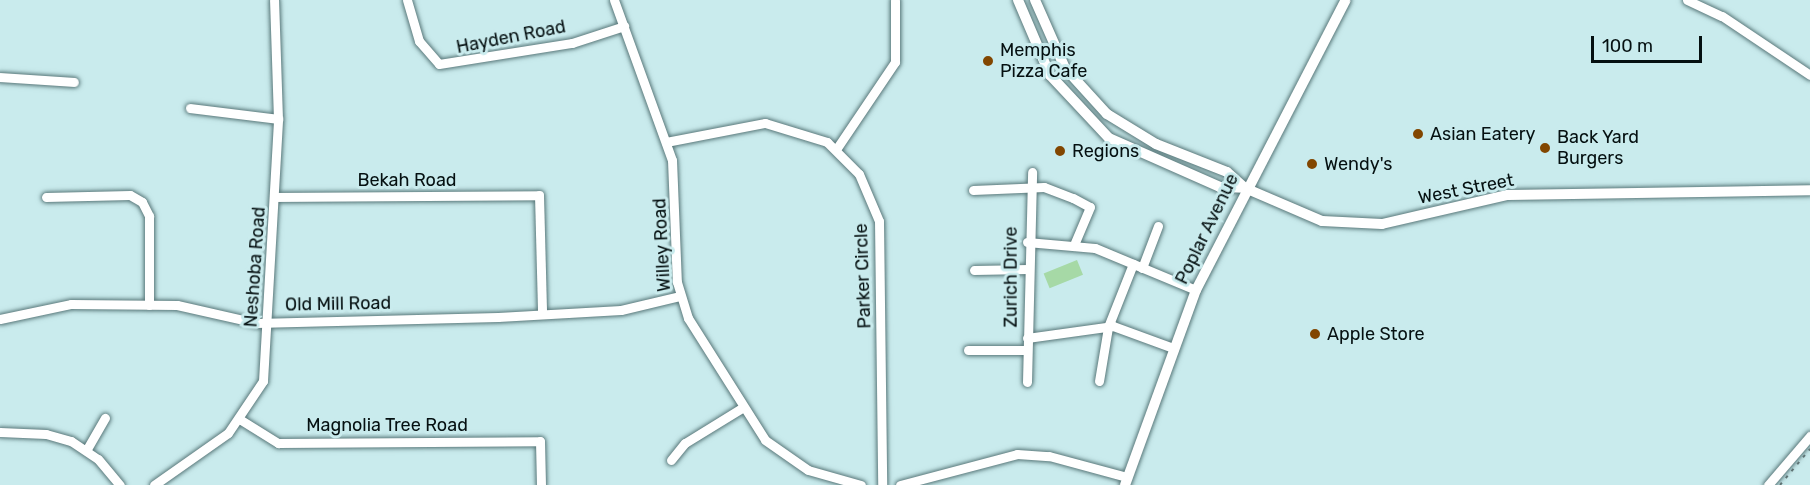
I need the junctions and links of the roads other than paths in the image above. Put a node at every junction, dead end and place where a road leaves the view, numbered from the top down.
1 (274, 0) edge
2 (407, 0) edge
3 (614, 0) edge
4 (895, 0) edge
5 (1017, 0) edge
6 (1035, 0) edge
7 (1346, 0) edge
8 (1687, 0) edge
9 (624, 26) junction
10 (1810, 75) edge
11 (0, 77) edge
12 (74, 82) dead end
13 (190, 108) dead end
14 (278, 119) junction
15 (666, 142) junction
16 (837, 148) junction
17 (1032, 172) dead end
18 (1245, 188) junction
19 (973, 190) dead end
20 (1028, 190) junction
21 (1810, 190) edge
22 (46, 196) dead end
23 (276, 196) junction
24 (1158, 226) dead end
25 (1027, 242) junction
26 (1075, 243) junction
27 (1132, 264) junction
28 (1142, 268) junction
29 (1028, 269) junction
30 (974, 270) dead end
31 (1196, 290) junction
32 (680, 296) junction
33 (149, 305) junction
34 (542, 313) junction
35 (0, 319) edge
36 (268, 322) junction
37 (1108, 327) junction
38 (1027, 338) junction
39 (1173, 348) junction
40 (968, 350) dead end
41 (1027, 350) junction
42 (1099, 381) dead end
43 (1027, 382) dead end
44 (742, 408) junction
45 (105, 418) dead end
46 (241, 420) junction
47 (0, 432) edge
48 (1810, 436) edge
49 (87, 449) junction
50 (671, 460) dead end
51 (1126, 481) edge
52 (120, 485) edge
53 (154, 485) edge
54 (541, 485) edge
55 (861, 485) edge
56 (882, 485) edge
57 (900, 485) edge
58 (1768, 485) edge

1 - 14 street, Neshoba Road
2 - 9 street, Hayden Road
3 - 9 street, Willey Road
4 - 16 street
5 - 18 main road
6 - 18 main road
7 - 18 main road, Poplar Avenue
8 - 10 street
9 - 15 street, Willey Road
11 - 12 street
13 - 14 street
14 - 23 street, Neshoba Road
15 - 16 street, Parker Circle
15 - 32 street, Willey Road
16 - 56 street, Parker Circle
17 - 20 street, Zurich Drive
18 - 21 main road, West Street
18 - 31 main road, Poplar Avenue
19 - 20 street
20 - 25 street, Zurich Drive
20 - 26 street
22 - 33 street
23 - 34 street, Bekah Road
23 - 36 street, Neshoba Road
24 - 28 street
25 - 26 street
25 - 29 street, Zurich Drive
26 - 27 street
27 - 28 street
27 - 37 street
28 - 31 street
29 - 30 street
29 - 38 street, Zurich Drive
31 - 39 main road, Poplar Avenue
32 - 34 street, Old Mill Road
32 - 44 street, Willey Road
33 - 35 street, Old Mill Road
33 - 36 street, Old Mill Road
34 - 36 street, Old Mill Road
36 - 46 street, Neshoba Road
37 - 38 street
37 - 39 street
37 - 42 street
38 - 41 street, Zurich Drive
39 - 51 main road, Poplar Avenue
40 - 41 street
41 - 43 street, Zurich Drive
44 - 50 street
44 - 55 street, Willey Road
45 - 49 street
46 - 53 street, Neshoba Road
46 - 54 street, Magnolia Tree Road
47 - 49 street
48 - 58 street
49 - 52 street
51 - 57 street

